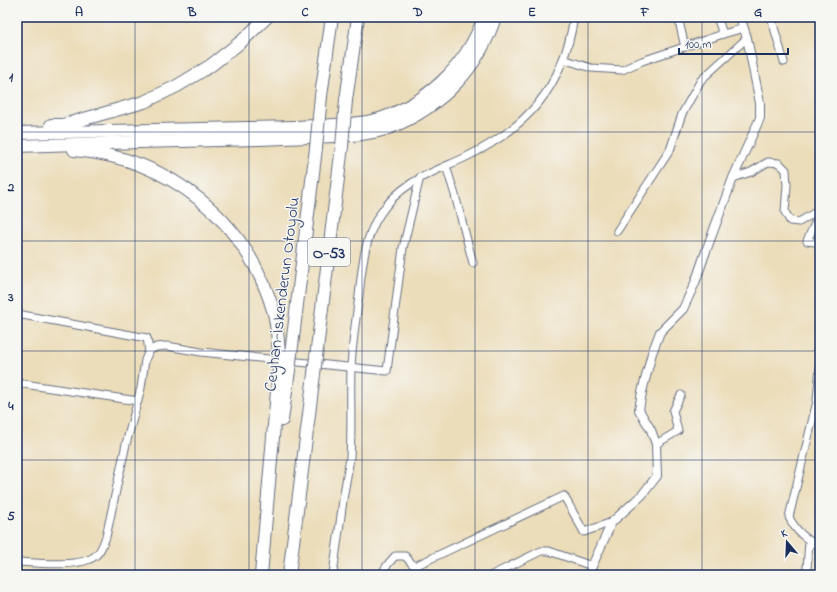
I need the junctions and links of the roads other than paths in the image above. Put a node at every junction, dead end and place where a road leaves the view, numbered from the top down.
1 (267, 17) edge
2 (332, 17) edge
3 (358, 17) edge
4 (362, 17) edge
5 (484, 17) edge
6 (496, 17) edge
7 (574, 17) edge
8 (678, 17) edge
9 (717, 17) edge
10 (740, 17) edge
11 (771, 17) edge
12 (744, 28) junction
13 (723, 34) junction
14 (747, 38) junction
15 (685, 47) junction
16 (563, 59) junction
17 (784, 62) dead end
18 (349, 79) junction
19 (17, 127) edge
20 (17, 133) edge
21 (17, 147) edge
22 (446, 166) junction
23 (420, 178) junction
24 (733, 178) junction
25 (617, 230) dead end
26 (820, 240) edge
27 (473, 263) dead end
28 (17, 314) edge
29 (820, 326) edge
30 (149, 351) junction
31 (285, 353) junction
32 (351, 367) junction
33 (17, 382) edge
34 (681, 394) dead end
35 (138, 401) junction
36 (656, 444) junction
37 (612, 522) junction
38 (809, 541) junction
39 (820, 547) edge
40 (17, 562) edge
41 (416, 566) junction
42 (592, 566) junction
43 (262, 575) edge
44 (289, 575) edge
45 (333, 575) edge
46 (382, 575) edge
47 (422, 575) edge
48 (492, 575) edge
49 (588, 575) edge
50 (805, 575) edge

1 - 19 highway
2 - 31 highway, Ceyhan-İskenderun Otoyolu / O-53, bridge
3 - 18 highway, O-53
4 - 18 highway
5 - 20 highway
6 - 21 highway
7 - 16 street
8 - 15 street
9 - 13 street
10 - 12 street
11 - 17 street
12 - 13 street
12 - 14 street
13 - 15 street
14 - 24 street
14 - 25 street
15 - 16 street
16 - 22 street
18 - 44 highway, O-53, bridge
21 - 31 highway
22 - 23 street
22 - 27 street
23 - 32 street
23 - 32 street
24 - 26 street
24 - 36 street
28 - 30 street
29 - 38 street
30 - 32 street
30 - 35 street
31 - 43 highway, Ceyhan-İskenderun Otoyolu / O-53, bridge
32 - 45 street
33 - 35 street
34 - 36 street
35 - 40 street
36 - 37 street
37 - 41 street
37 - 42 street
38 - 39 street
38 - 50 street
41 - 46 street
41 - 47 street
42 - 48 street
42 - 49 street

